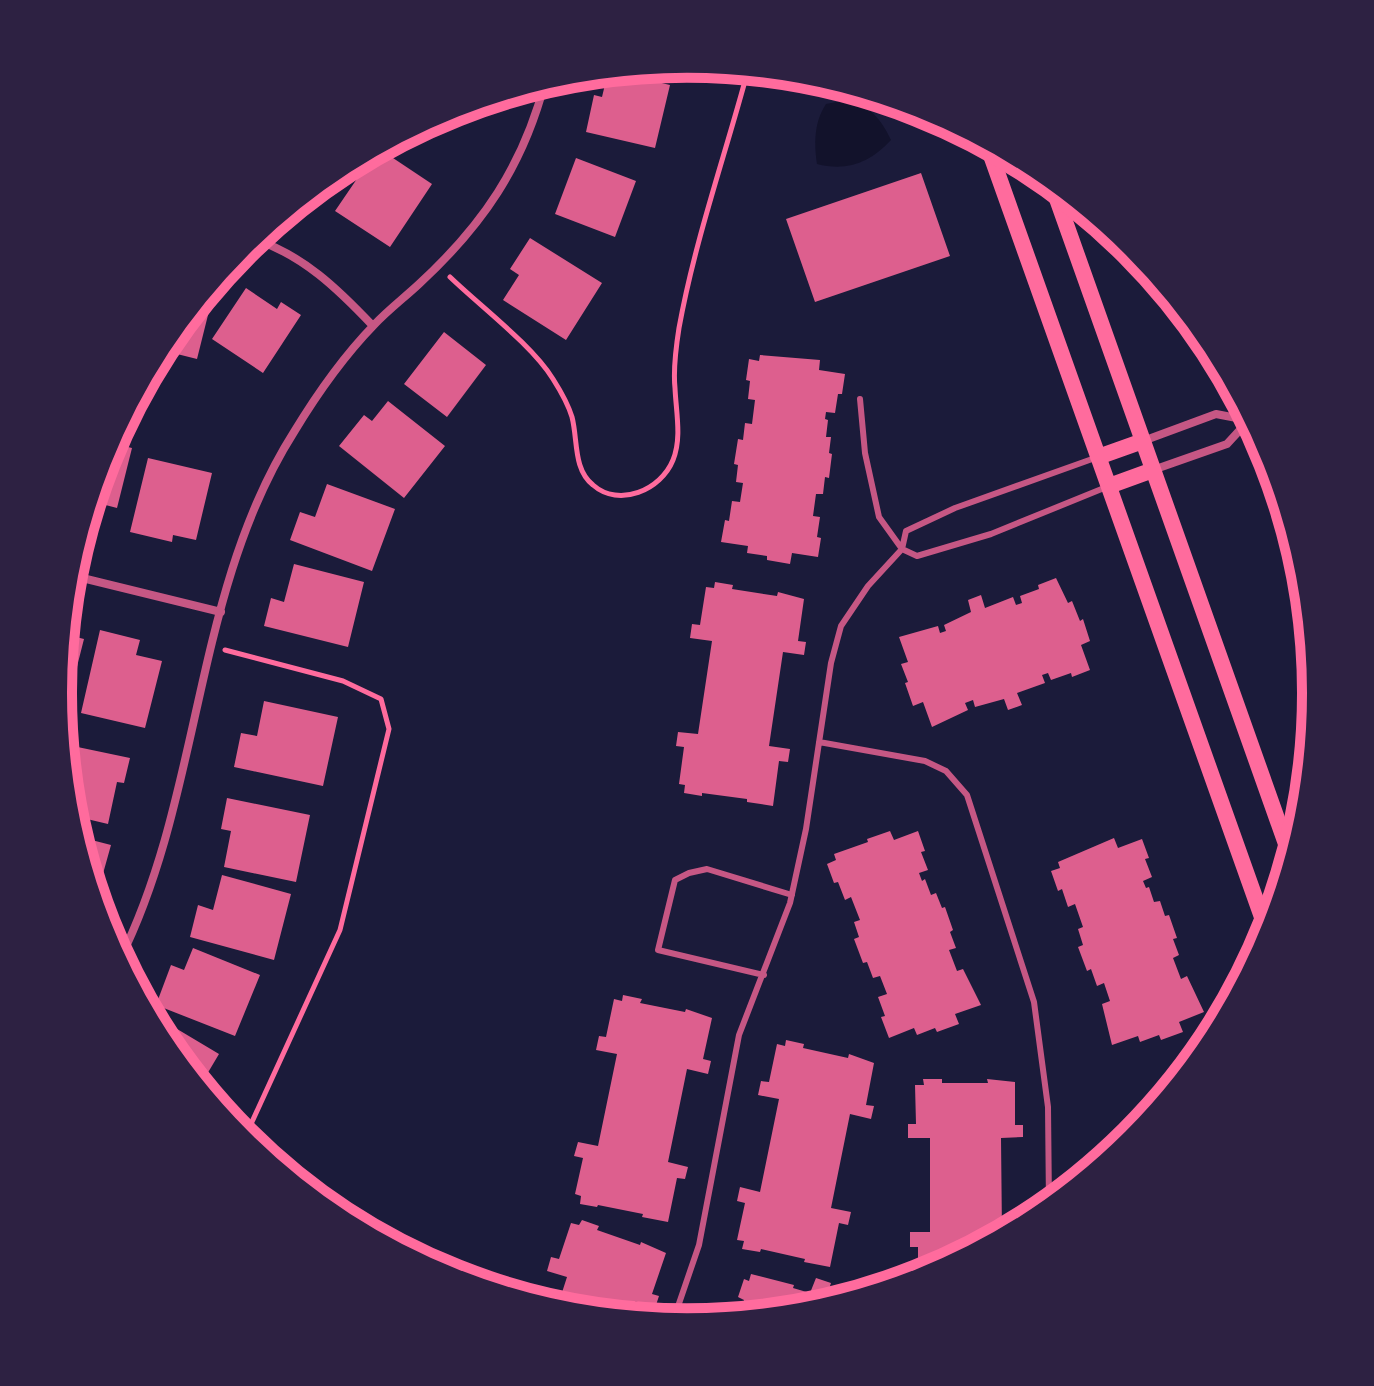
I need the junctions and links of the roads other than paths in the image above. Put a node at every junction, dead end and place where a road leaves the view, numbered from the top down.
1 (541, 96) edge
2 (992, 159) edge
3 (1059, 203) edge
4 (267, 245) edge
5 (373, 326) junction
6 (860, 399) dead end
7 (1237, 417) edge
8 (1242, 427) edge
9 (1143, 441) junction
10 (1098, 457) junction
11 (1153, 470) junction
12 (1109, 486) junction
13 (902, 549) junction
14 (83, 578) edge
15 (221, 612) junction
16 (819, 742) junction
17 (1284, 839) edge
18 (792, 895) junction
19 (1261, 913) edge
20 (127, 945) edge
21 (764, 975) junction
22 (1049, 1190) edge
23 (678, 1308) edge

1 - 5 street
2 - 10 main road
3 - 9 main road
4 - 5 street
5 - 15 street
6 - 13 lane
7 - 9 street
8 - 11 street
9 - 10 main road
9 - 11 main road
10 - 12 main road
10 - 13 lane
11 - 12 main road
11 - 17 main road
12 - 13 lane
12 - 19 main road
13 - 16 lane
14 - 15 street
15 - 20 street
16 - 18 lane
16 - 22 lane
18 - 21 lane
18 - 21 lane
21 - 23 lane

